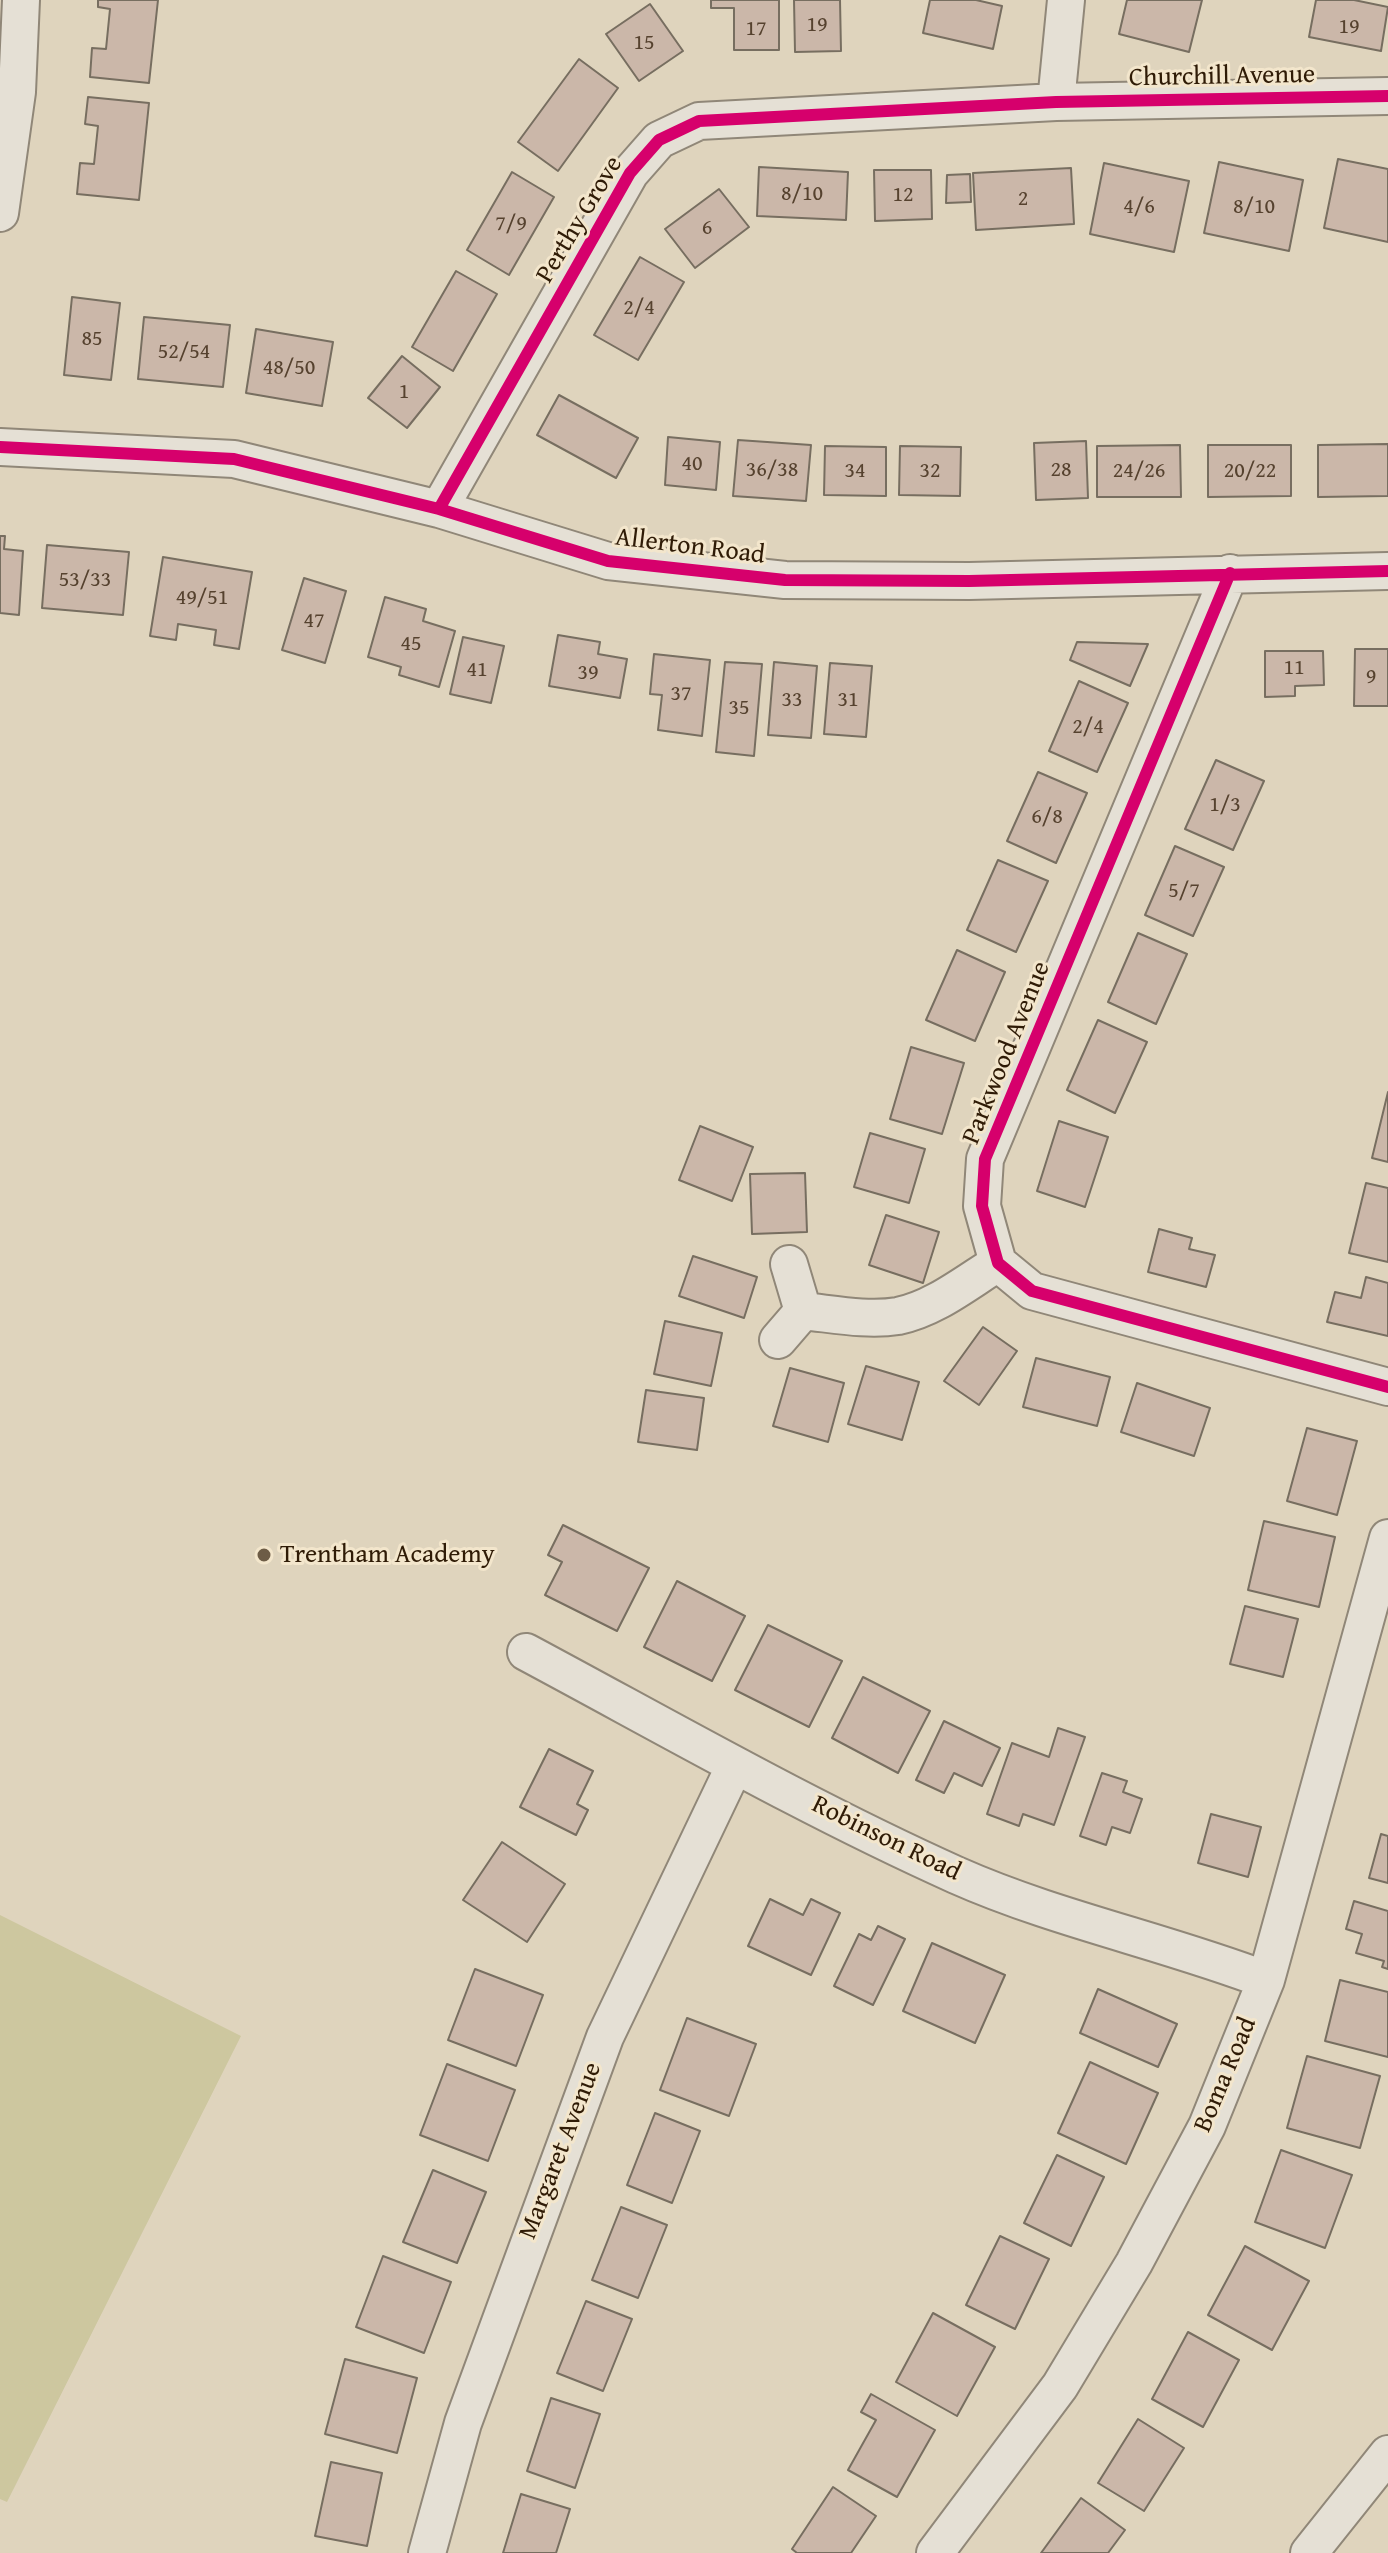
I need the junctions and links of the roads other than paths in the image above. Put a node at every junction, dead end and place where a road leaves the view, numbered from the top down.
1 (21, 0) edge
2 (1066, 0) edge
3 (1388, 96) edge
4 (1056, 102) junction
5 (0, 213) edge
6 (0, 447) edge
7 (439, 509) junction
8 (1388, 571) edge
9 (1230, 573) junction
10 (998, 1263) junction
11 (789, 1264) dead end
12 (803, 1311) junction
13 (778, 1340) dead end
14 (1388, 1387) edge
15 (1388, 1538) edge
16 (526, 1652) dead end
17 (735, 1765) junction
18 (1266, 1980) junction
19 (1388, 2454) edge
20 (427, 2553) edge
21 (935, 2553) edge
22 (1309, 2553) edge

1 - 5 street
2 - 4 street
3 - 4 street, Churchill Avenue
4 - 7 street, Perthy Grove
6 - 7 street, Allerton Road
7 - 9 street, Allerton Road
8 - 9 street, Allerton Road
9 - 10 street, Parkwood Avenue
10 - 12 street
10 - 14 street
11 - 12 street
12 - 13 street
15 - 18 street, Boma Road
16 - 17 street, Robinson Road
17 - 18 street, Robinson Road
17 - 20 street, Margaret Avenue
18 - 21 street, Boma Road
19 - 22 street

